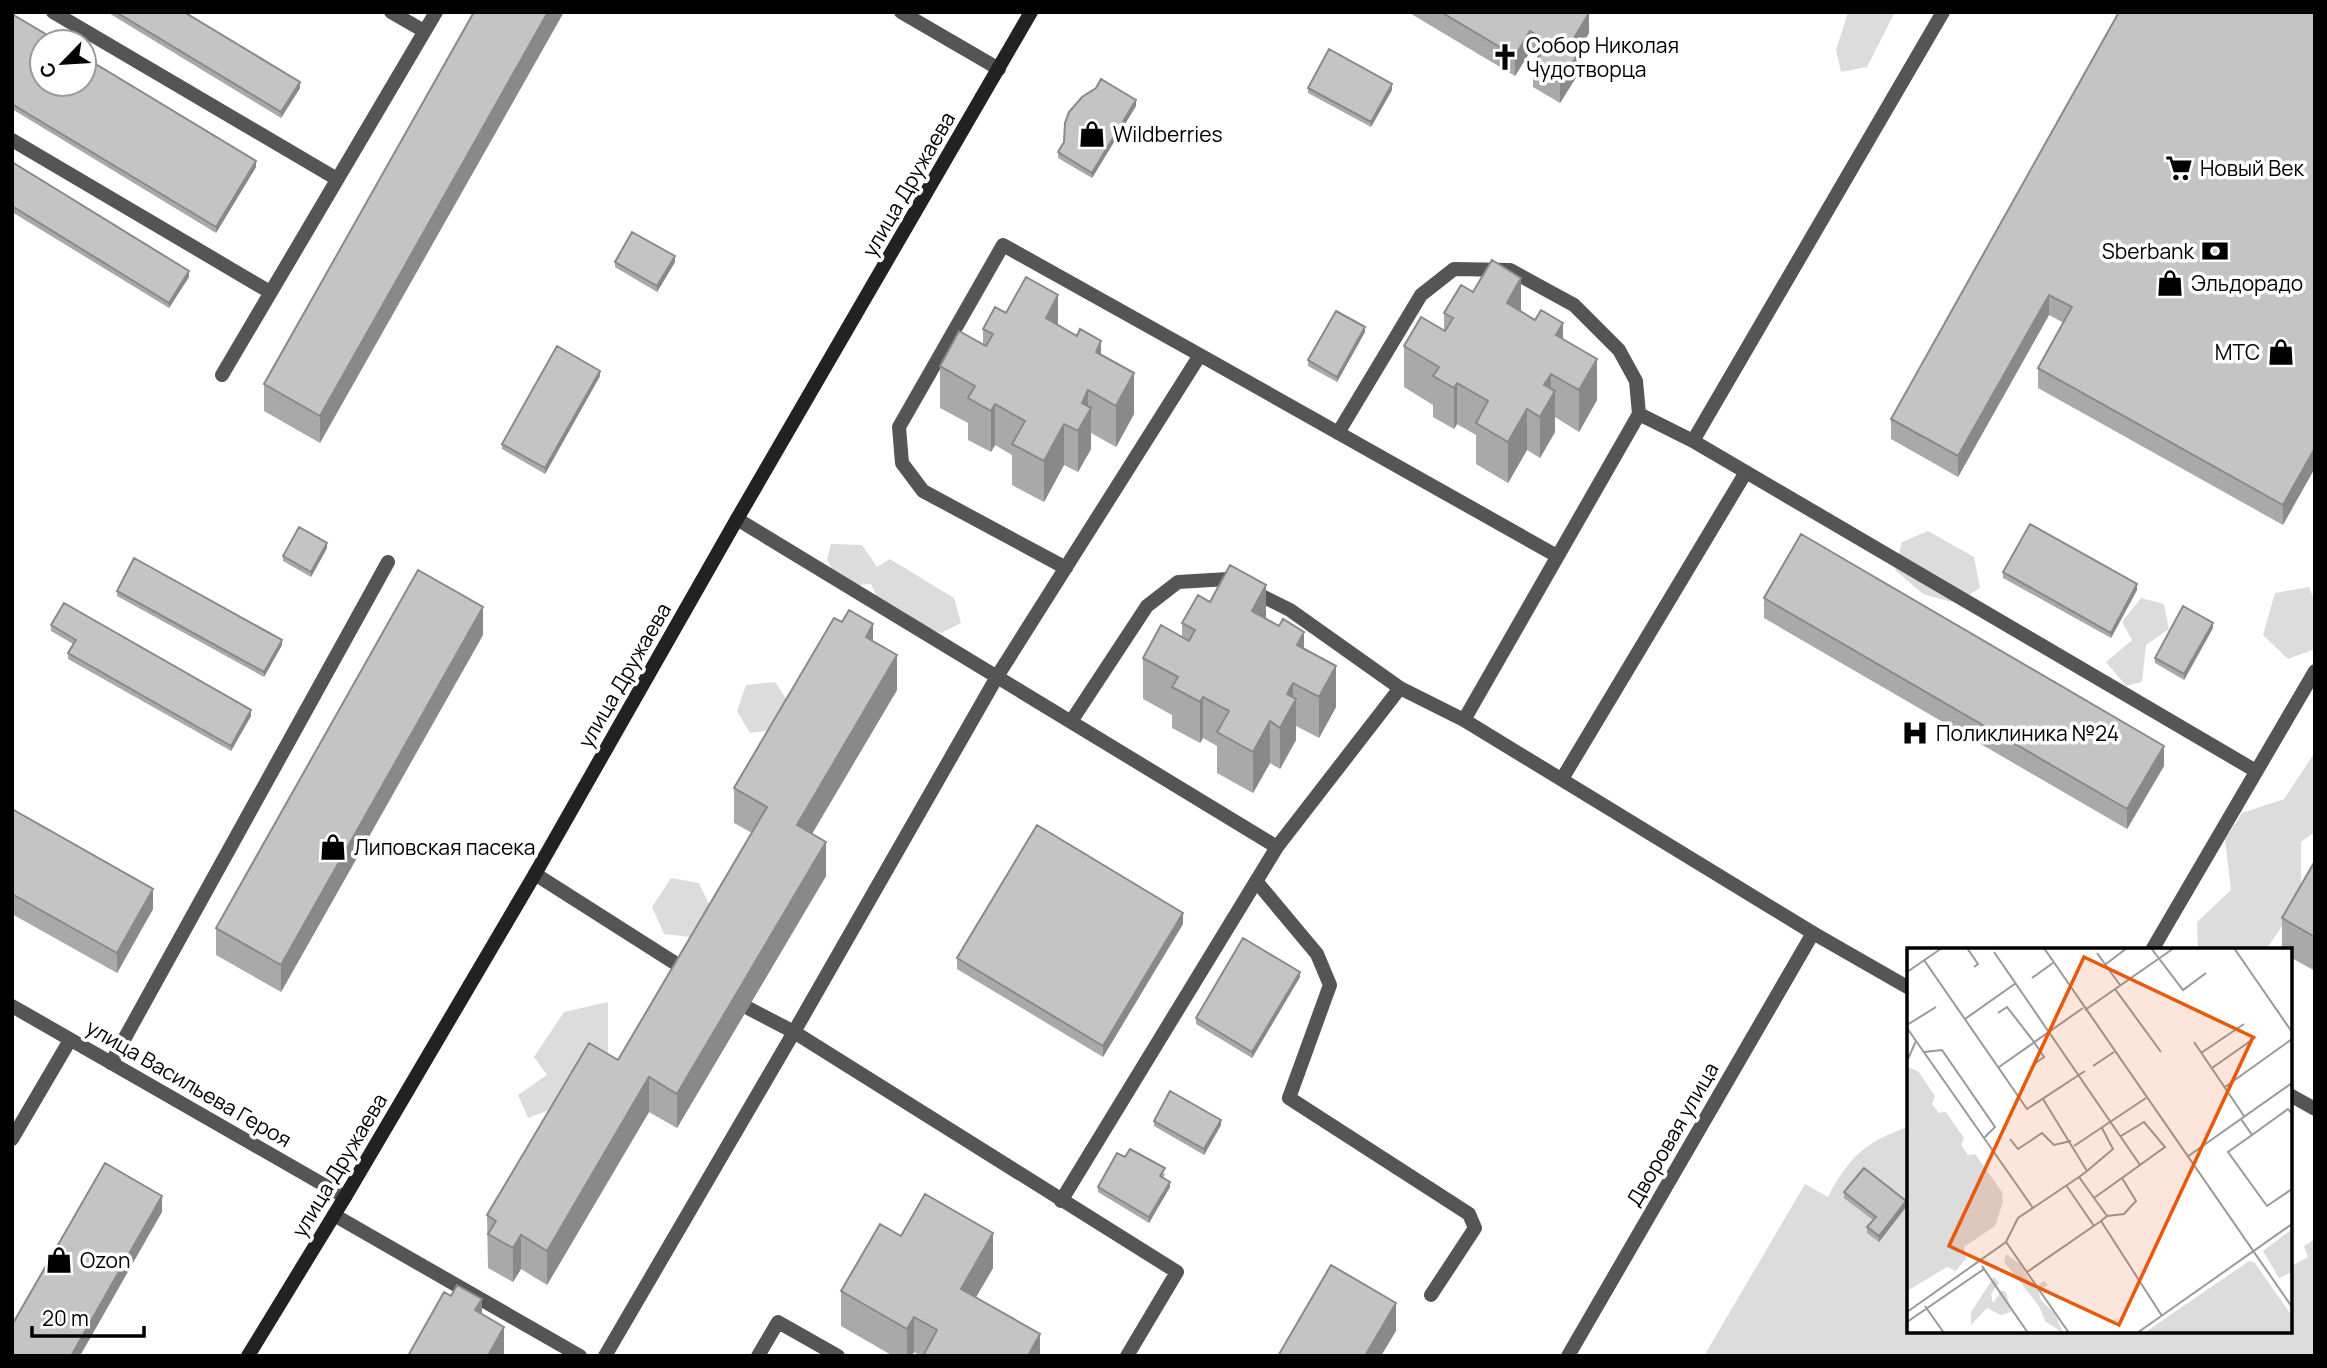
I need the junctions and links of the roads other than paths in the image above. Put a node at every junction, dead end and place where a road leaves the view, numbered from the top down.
1 (53, 12) edge
2 (391, 12) edge
3 (436, 12) edge
4 (901, 12) edge
5 (1031, 12) edge
6 (1943, 12) edge
7 (424, 31) junction
8 (999, 69) junction
9 (12, 140) edge
10 (337, 179) junction
11 (270, 292) junction
12 (1200, 355) junction
13 (222, 375) dead end
14 (1639, 414) junction
15 (1338, 433) junction
16 (1693, 441) junction
17 (1746, 472) junction
18 (737, 519) junction
19 (1557, 556) junction
20 (388, 562) dead end
21 (1066, 568) junction
22 (2315, 671) edge
23 (998, 675) junction
24 (1400, 688) junction
25 (1072, 720) junction
26 (1464, 720) junction
27 (2256, 771) junction
28 (1562, 779) junction
29 (1277, 846) junction
30 (535, 874) junction
31 (1256, 881) junction
32 (1813, 933) junction
33 (2153, 948) edge
34 (690, 973) edge
35 (1907, 987) edge
36 (12, 1006) edge
37 (748, 1008) edge
38 (794, 1032) junction
39 (70, 1040) junction
40 (111, 1063) junction
41 (2292, 1096) edge
42 (2315, 1109) edge
43 (12, 1139) edge
44 (345, 1197) junction
45 (1061, 1201) junction
46 (334, 1215) junction
47 (1431, 1295) dead end
48 (248, 1356) edge
49 (580, 1356) edge
50 (604, 1356) edge
51 (758, 1356) edge
52 (838, 1356) edge
53 (1127, 1356) edge
54 (1568, 1356) edge

1 - 10 street
2 - 7 street
3 - 7 street
4 - 8 street
5 - 8 street, улица Дружаева
6 - 16 street
7 - 10 street
8 - 18 street, улица Дружаева
9 - 11 street
10 - 11 street
11 - 13 street
12 - 15 street
12 - 21 street
12 - 21 street
14 - 15 street
14 - 16 street
14 - 19 street
15 - 19 street
16 - 17 street
17 - 27 street
17 - 28 street
18 - 23 street
18 - 30 street, улица Дружаева
19 - 26 street
20 - 40 street
21 - 23 street
22 - 27 street
23 - 25 street
23 - 38 street
24 - 25 street
24 - 26 street
24 - 29 street
25 - 29 street
26 - 28 street
27 - 33 street
28 - 32 street
29 - 31 street
30 - 34 street
30 - 44 street, улица Дружаева
31 - 45 street
31 - 47 street
32 - 35 street
32 - 54 street, Дворовая улица
36 - 39 street, улица Васильева Героя
37 - 38 street
38 - 45 street
38 - 50 street
39 - 40 street, улица Васильева Героя
39 - 43 street
40 - 44 street, улица Васильева Героя
41 - 42 street
44 - 46 street, улица Дружаева
45 - 53 street
46 - 48 street, улица Дружаева
46 - 49 street
51 - 52 street

